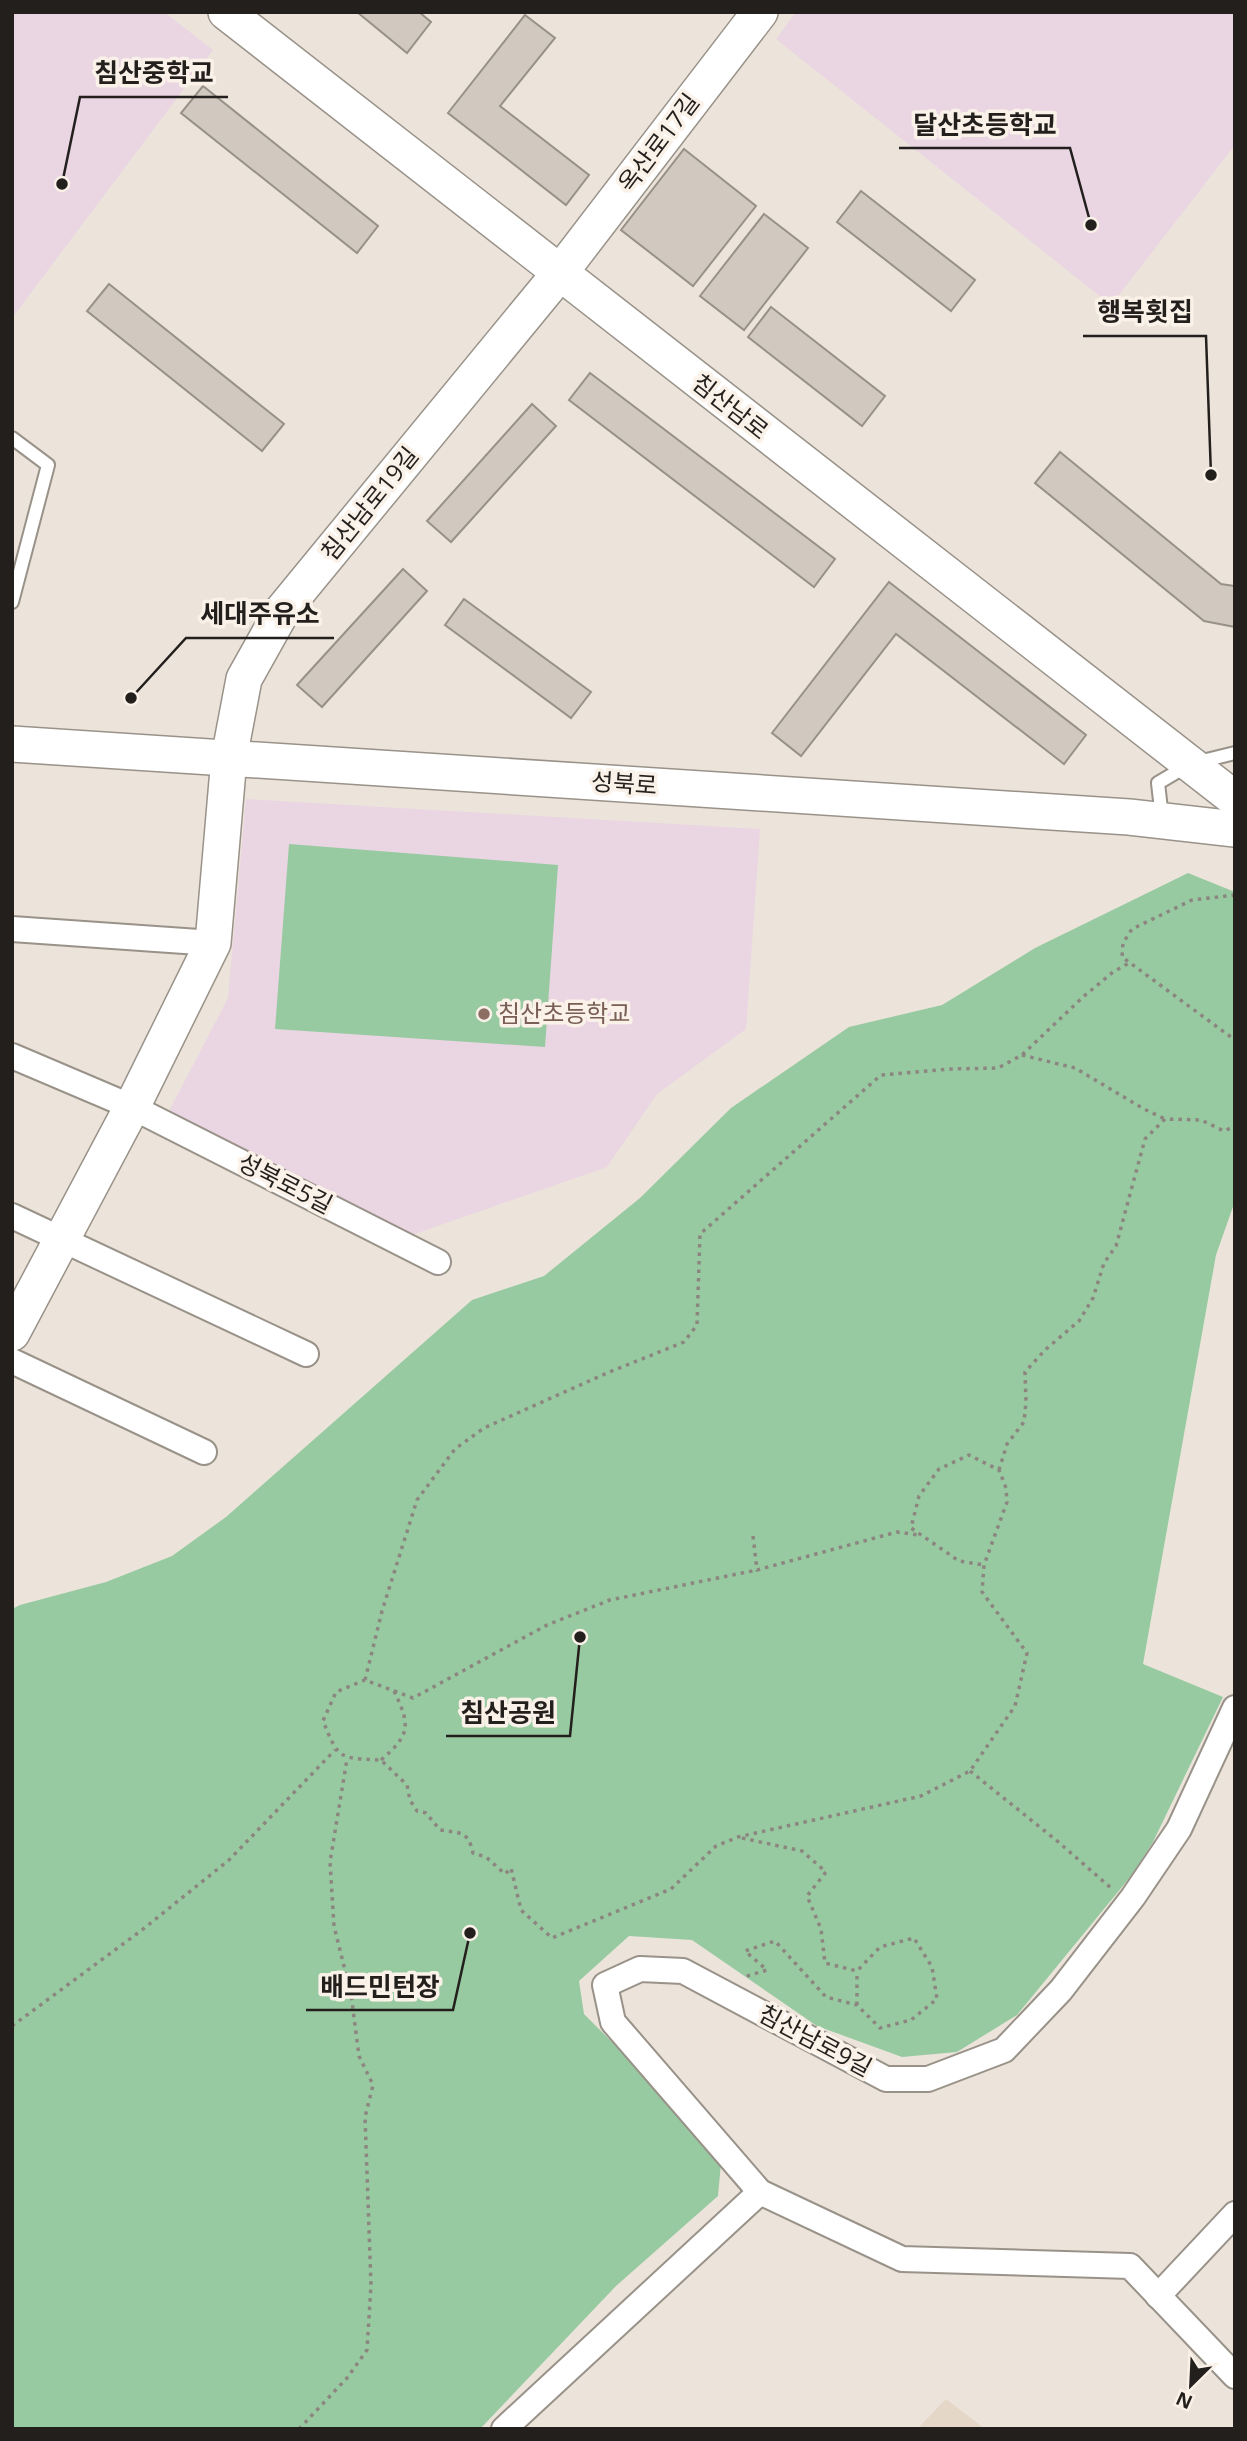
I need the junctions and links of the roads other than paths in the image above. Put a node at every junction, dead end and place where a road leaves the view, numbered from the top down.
1 (226, 12) edge
2 (760, 12) edge
3 (559, 274) junction
4 (12, 438) edge
5 (12, 602) edge
6 (12, 744) edge
7 (1235, 753) edge
8 (229, 758) junction
9 (1190, 764) junction
10 (1235, 799) edge
11 (1162, 821) junction
12 (1235, 828) edge
13 (12, 929) edge
14 (213, 943) junction
15 (12, 1056) edge
16 (132, 1107) junction
17 (12, 1216) edge
18 (62, 1239) junction
19 (438, 1262) dead end
20 (12, 1333) edge
21 (306, 1354) dead end
22 (12, 1361) edge
23 (204, 1452) dead end
24 (1235, 1708) edge
25 (760, 2192) junction
26 (1235, 2214) edge
27 (1158, 2295) junction
28 (1235, 2376) edge
29 (504, 2429) edge

1 - 3 main road, 침산남로
2 - 3 main road, 옥산로17길
3 - 8 main road, 침산남로19길
3 - 9 main road, 침산남로
4 - 5 lane
6 - 8 main road, 성북로
7 - 9 lane
8 - 11 main road, 성북로
8 - 14 main road
9 - 10 main road, 침산남로
9 - 11 lane
11 - 12 main road, 성북로
13 - 14 street
14 - 16 main road
15 - 16 street, 성북로5길
16 - 18 main road
16 - 19 street, 성북로5길
17 - 18 street
18 - 20 main road
18 - 21 street
22 - 23 street
24 - 25 street, 침산남로9길
25 - 27 street
25 - 29 street
26 - 27 street
27 - 28 street

